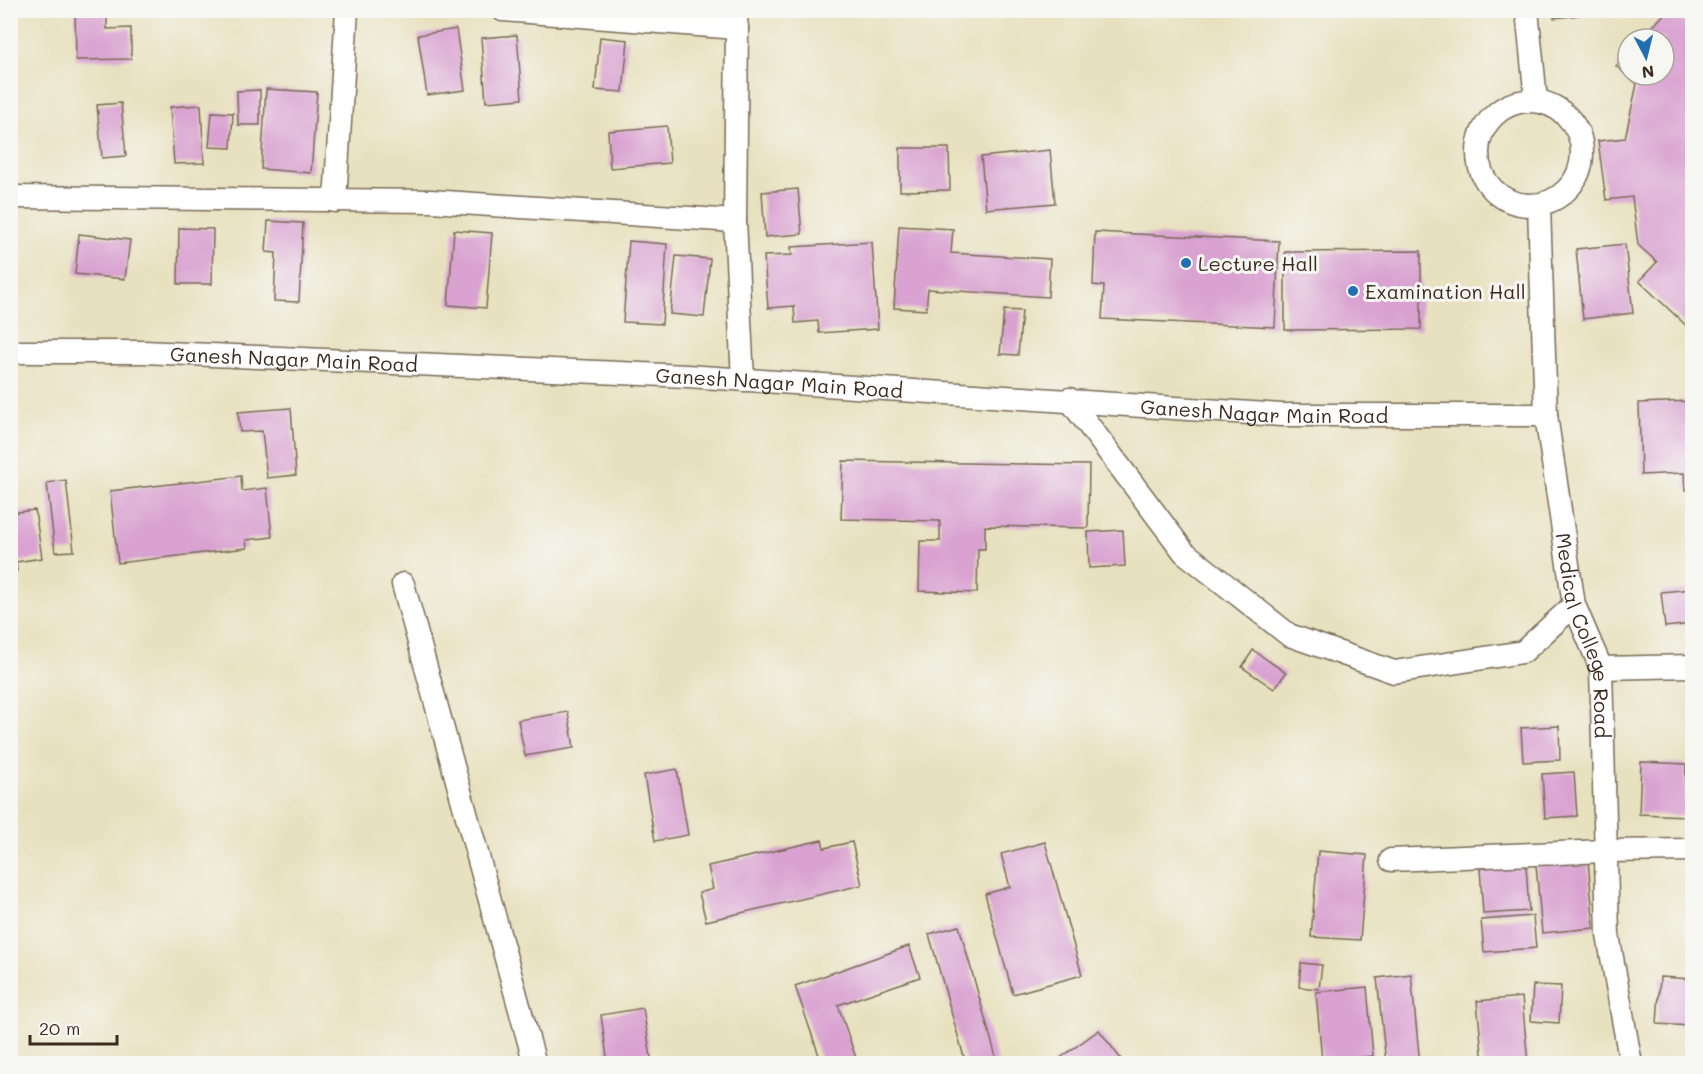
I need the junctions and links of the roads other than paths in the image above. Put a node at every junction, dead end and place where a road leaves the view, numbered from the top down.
1 (347, 10) edge
2 (503, 10) edge
3 (1527, 10) edge
4 (736, 19) edge
5 (1536, 100) junction
6 (10, 197) edge
7 (335, 201) junction
8 (1539, 206) junction
9 (735, 221) junction
10 (10, 352) edge
11 (743, 380) junction
12 (1069, 399) junction
13 (1545, 415) junction
14 (403, 584) dead end
15 (1574, 605) junction
16 (1692, 666) edge
17 (1601, 668) junction
18 (1605, 850) junction
19 (1692, 850) edge
20 (1391, 860) dead end
21 (535, 1064) edge
22 (1631, 1064) edge

1 - 7 street
2 - 4 street
3 - 5 street
4 - 9 street
5 - 8 street
5 - 8 street
6 - 7 street
7 - 9 street
8 - 13 street, Medical College Road
9 - 11 street
10 - 11 street, Ganesh Nagar Main Road
11 - 12 street, Ganesh Nagar Main Road
12 - 13 street, Ganesh Nagar Main Road
12 - 15 street
13 - 15 street, Medical College Road
14 - 21 street
15 - 17 street, Medical College Road
16 - 17 street
17 - 18 street, Medical College Road
18 - 19 street
18 - 20 street
18 - 22 street, Medical College Road

